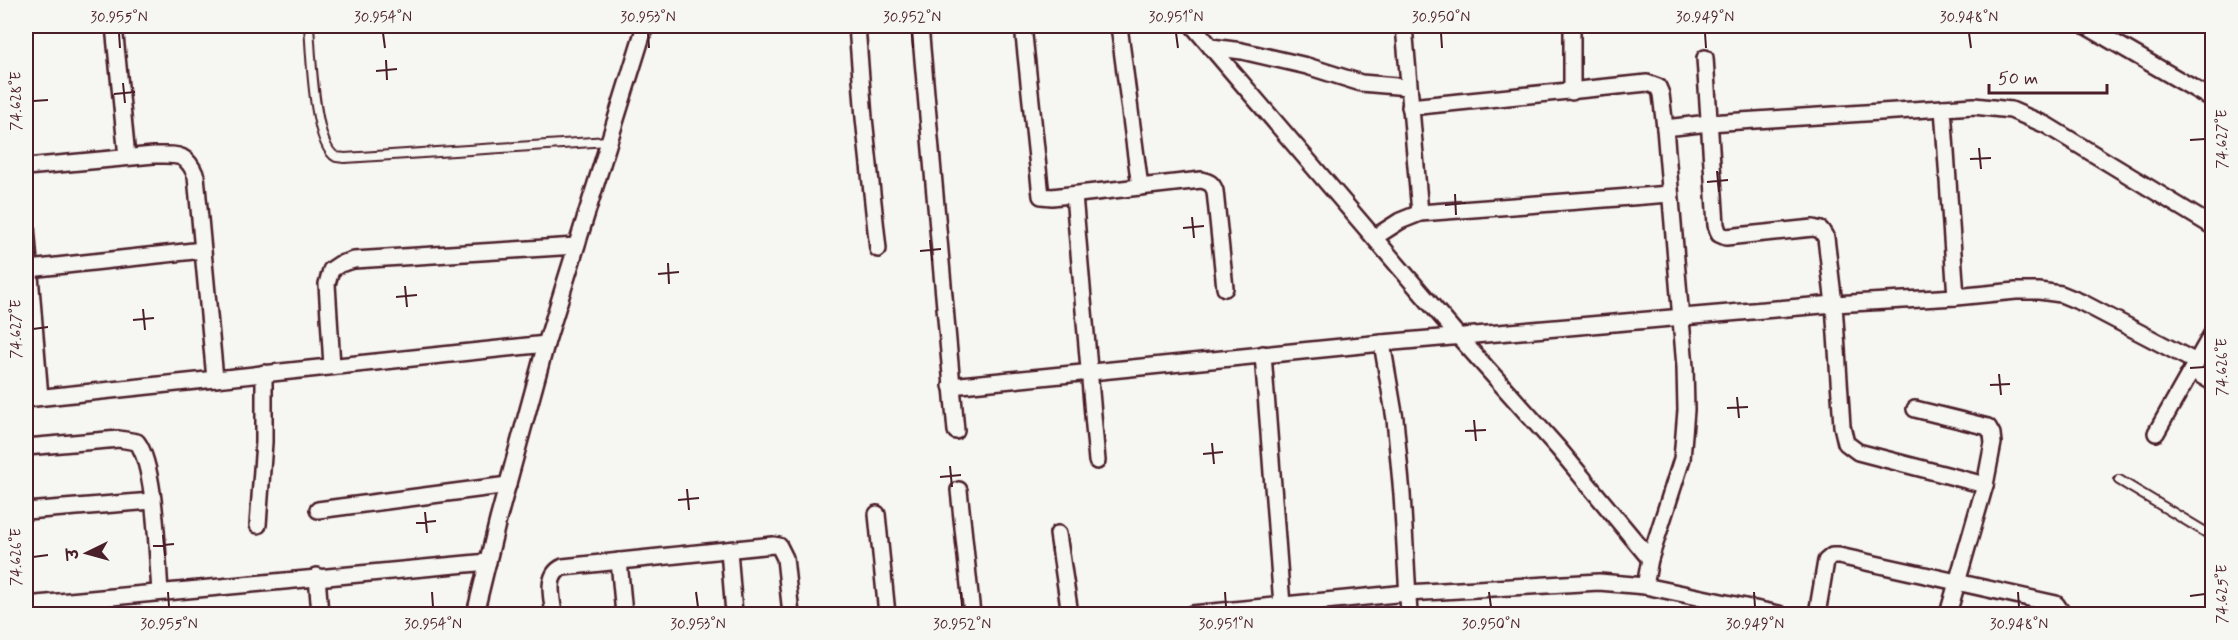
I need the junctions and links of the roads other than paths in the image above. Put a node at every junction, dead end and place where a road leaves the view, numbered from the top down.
1 (114, 26) edge
2 (309, 26) edge
3 (645, 26) edge
4 (856, 26) edge
5 (920, 26) edge
6 (1023, 26) edge
7 (1119, 26) edge
8 (1193, 26) edge
9 (1404, 26) edge
10 (1567, 26) edge
11 (2086, 26) edge
12 (1210, 47) junction
13 (1705, 58) dead end
14 (1408, 87) junction
15 (1572, 92) junction
16 (2212, 99) edge
17 (1410, 107) junction
18 (1943, 108) junction
19 (1709, 123) junction
20 (1665, 128) junction
21 (608, 141) junction
22 (127, 157) junction
23 (26, 167) edge
24 (1140, 187) junction
25 (1670, 194) junction
26 (1074, 195) junction
27 (1420, 213) junction
28 (26, 226) edge
29 (2212, 226) edge
30 (1375, 237) junction
31 (576, 246) junction
32 (878, 249) dead end
33 (203, 250) junction
34 (29, 269) junction
35 (1226, 288) dead end
36 (1956, 297) junction
37 (1834, 304) junction
38 (1681, 316) junction
39 (2212, 334) edge
40 (1459, 337) junction
41 (1382, 343) junction
42 (546, 344) junction
43 (1263, 354) junction
44 (332, 366) junction
45 (2194, 366) junction
46 (1090, 372) junction
47 (264, 373) junction
48 (215, 378) junction
49 (2212, 382) edge
50 (951, 386) junction
51 (33, 398) edge
52 (1915, 409) dead end
53 (956, 431) dead end
54 (2156, 433) dead end
55 (26, 447) edge
56 (1096, 461) dead end
57 (2119, 480) dead end
58 (508, 484) junction
59 (1985, 485) junction
60 (959, 490) dead end
61 (152, 501) junction
62 (318, 510) dead end
63 (26, 511) edge
64 (877, 514) dead end
65 (258, 525) dead end
66 (1058, 534) dead end
67 (2212, 536) edge
68 (729, 550) junction
69 (1650, 559) junction
70 (619, 561) junction
71 (488, 562) junction
72 (316, 576) junction
73 (1956, 582) junction
74 (1645, 585) junction
75 (160, 591) junction
76 (1407, 593) junction
77 (26, 605) edge
78 (1282, 605) junction
79 (90, 607) edge
80 (320, 615) edge
81 (475, 615) edge
82 (554, 615) edge
83 (624, 615) edge
84 (734, 615) edge
85 (791, 615) edge
86 (887, 615) edge
87 (972, 615) edge
88 (1070, 615) edge
89 (1192, 615) edge
90 (1409, 615) edge
91 (1779, 615) edge
92 (1817, 615) edge
93 (1948, 615) edge
94 (2063, 615) edge

1 - 22 street
2 - 21 lane
3 - 21 street
4 - 32 street
5 - 50 street
6 - 26 street
7 - 24 street
8 - 12 street
9 - 14 street
10 - 15 street
11 - 16 street
12 - 14 street
12 - 30 street
13 - 19 street
14 - 17 street
15 - 17 street
15 - 20 street
17 - 27 street
18 - 19 street
18 - 29 street
18 - 36 street
19 - 20 street
19 - 37 street
20 - 25 street
21 - 31 street
22 - 23 street
22 - 33 street
24 - 26 street
24 - 35 street
25 - 27 street
25 - 38 street
26 - 46 street
27 - 30 street
28 - 34 street
30 - 40 street
31 - 42 street
31 - 44 street
33 - 34 street
33 - 48 street
34 - 51 street
36 - 37 street
36 - 45 street
37 - 38 street
37 - 59 street
38 - 40 street
38 - 69 street
39 - 45 street
40 - 41 street
40 - 69 street
41 - 43 street
41 - 76 street
42 - 44 street
42 - 58 street
43 - 46 street
43 - 78 street
44 - 47 street
45 - 49 street
45 - 54 street
46 - 50 street
46 - 56 street
47 - 48 street
47 - 65 street
48 - 51 street
50 - 53 street
52 - 59 street
55 - 61 street
57 - 67 lane
58 - 62 street
58 - 71 street
59 - 73 street
60 - 87 street
61 - 63 street
61 - 75 street
64 - 86 street
66 - 88 street
68 - 70 street
68 - 84 street
68 - 85 street
69 - 74 street
70 - 82 street
70 - 83 street
71 - 72 street
71 - 81 street
72 - 75 street
72 - 80 street
73 - 92 street
73 - 93 street
73 - 94 street
74 - 76 street
74 - 91 street
75 - 79 street
76 - 78 street
76 - 90 street
77 - 79 street
78 - 89 street

